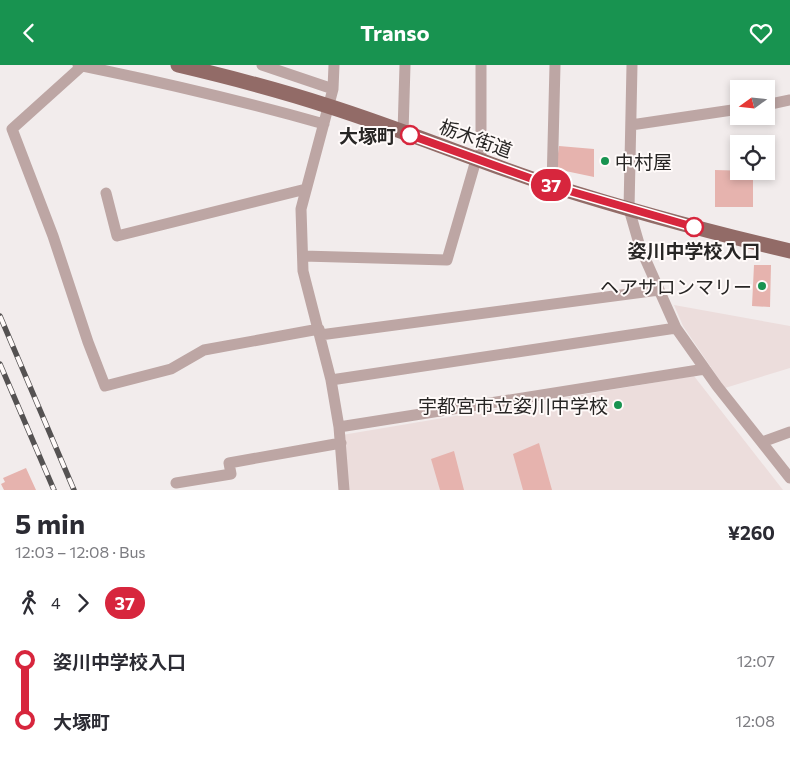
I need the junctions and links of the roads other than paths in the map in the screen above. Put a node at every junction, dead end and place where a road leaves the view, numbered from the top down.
1 (80, 65) edge
2 (178, 65) edge
3 (262, 65) edge
4 (334, 65) edge
5 (405, 65) edge
6 (481, 65) edge
7 (554, 65) edge
8 (632, 65) edge
9 (334, 89) junction
10 (790, 101) edge
11 (775, 104) edge
12 (329, 106) junction
13 (730, 110) edge
14 (324, 124) junction
15 (631, 125) junction
16 (403, 133) junction
17 (478, 161) junction
18 (552, 186) junction
19 (306, 189) junction
20 (106, 193) dead end
21 (629, 209) junction
22 (790, 251) edge
23 (302, 257) junction
24 (659, 290) junction
25 (676, 328) junction
26 (319, 332) junction
27 (706, 369) junction
28 (331, 380) junction
29 (339, 427) junction
30 (790, 433) edge
31 (762, 442) junction
32 (341, 443) junction
33 (790, 478) edge
34 (176, 483) dead end
35 (344, 490) edge

1 - 14 street
1 - 26 street
2 - 12 main road, 栃木街道
3 - 9 street
4 - 9 street
5 - 16 street
6 - 17 street
7 - 18 street
8 - 15 street
9 - 12 street
10 - 11 street
12 - 14 street
12 - 16 main road, 栃木街道
13 - 15 street
14 - 19 street
15 - 21 street
16 - 17 main road, 栃木街道
17 - 18 main road, 栃木街道
17 - 23 street
18 - 21 main road, 栃木街道
19 - 20 street
19 - 23 street
21 - 22 main road, 栃木街道
21 - 24 street
23 - 26 street
24 - 25 street
24 - 26 street
25 - 27 street
25 - 28 street
26 - 28 street
27 - 29 street
27 - 31 street
28 - 29 street
29 - 32 street
30 - 31 street
31 - 33 street
32 - 34 street
32 - 35 street

